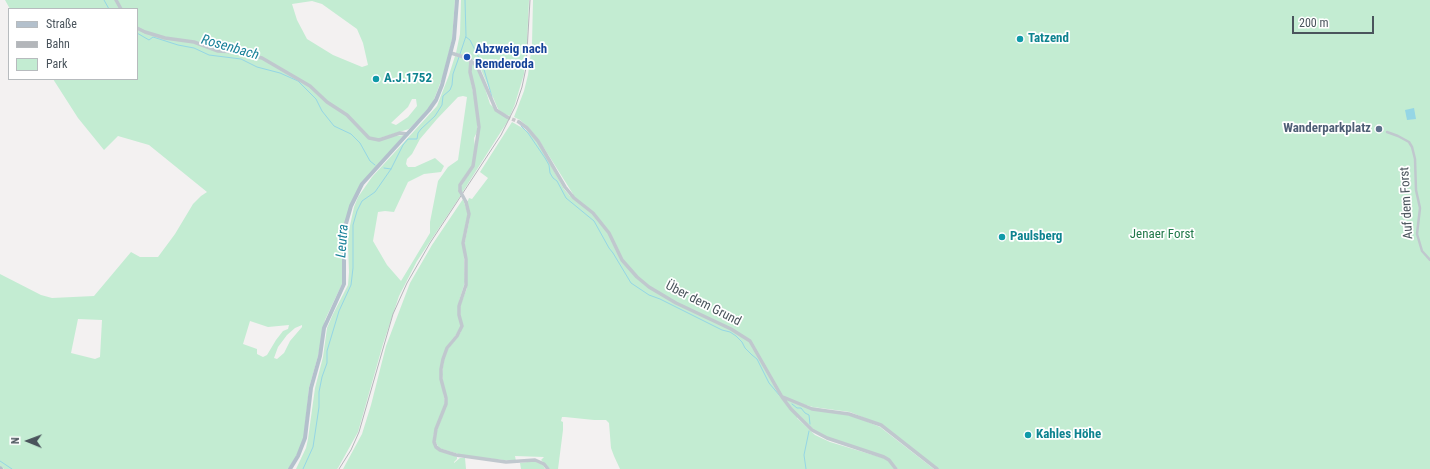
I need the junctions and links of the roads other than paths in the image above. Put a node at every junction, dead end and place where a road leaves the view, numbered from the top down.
1 (457, 0) edge
2 (138, 28) edge
3 (451, 53) junction
4 (471, 60) junction
5 (507, 117) tunnel mouth
6 (519, 122) tunnel mouth
7 (1387, 132) dead end
8 (407, 134) junction
9 (1430, 260) edge
10 (782, 397) junction
11 (290, 469) edge
12 (548, 469) edge
13 (896, 469) edge
14 (936, 469) edge

1 - 3 main road
2 - 8 street
3 - 4 street
3 - 8 main road
4 - 5 street
4 - 12 street, bridge
6 - 10 street, Über dem Grund
7 - 9 street, Auf dem Forst
8 - 11 main road
10 - 13 street, Über dem Grund
10 - 14 street

